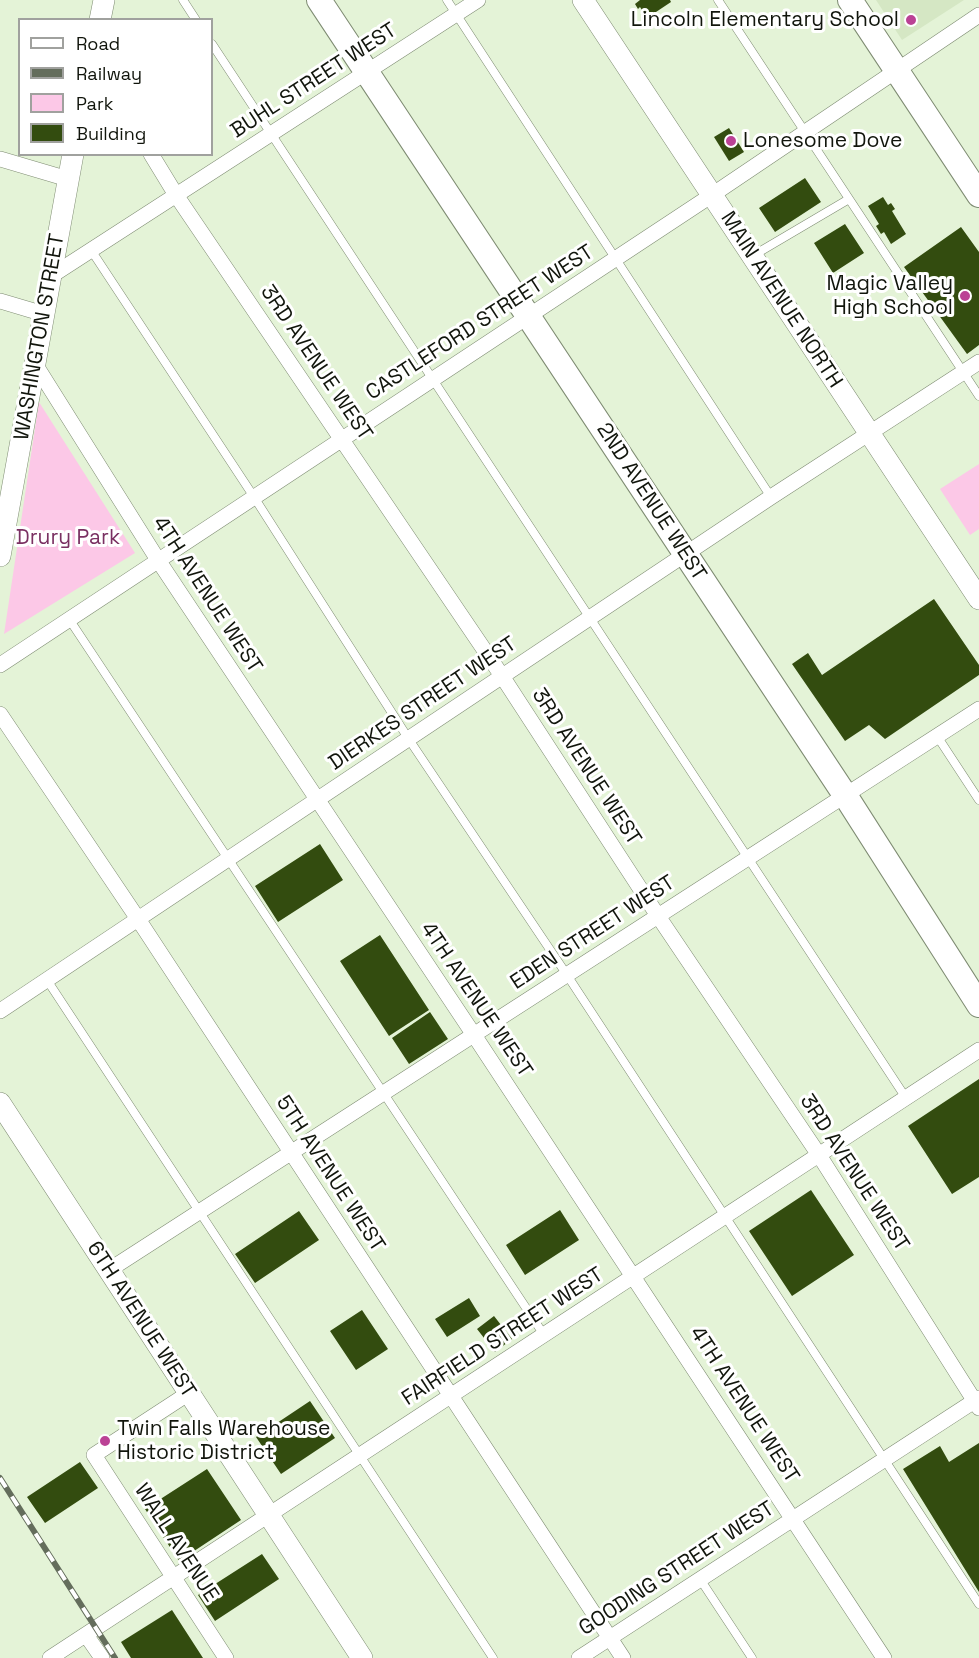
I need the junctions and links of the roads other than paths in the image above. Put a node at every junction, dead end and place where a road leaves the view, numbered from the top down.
1 (104, 0) edge
2 (183, 0) edge
3 (320, 0) edge
4 (447, 0) edge
5 (478, 0) edge
6 (584, 0) edge
7 (718, 0) edge
8 (850, 0) edge
9 (456, 14) junction
10 (979, 15) edge
11 (100, 18) edge
12 (195, 18) edge
13 (213, 46) edge
14 (897, 71) junction
15 (367, 72) junction
16 (805, 132) junction
17 (271, 134) junction
18 (73, 156) edge
19 (152, 156) edge
20 (0, 159) edge
21 (68, 179) junction
22 (176, 195) junction
23 (712, 195) junction
24 (979, 195) edge
25 (849, 199) junction
26 (91, 250) junction
27 (752, 256) junction
28 (615, 259) junction
29 (51, 276) junction
30 (0, 301) edge
31 (44, 314) junction
32 (529, 316) junction
33 (979, 362) edge
34 (35, 364) junction
35 (963, 372) junction
36 (432, 379) junction
37 (979, 396) edge
38 (870, 434) junction
39 (342, 439) junction
40 (254, 497) junction
41 (771, 497) junction
42 (685, 554) junction
43 (0, 556) edge
44 (158, 560) junction
45 (979, 599) edge
46 (590, 617) junction
47 (69, 619) junction
48 (0, 665) edge
49 (502, 676) junction
50 (979, 709) edge
51 (0, 714) edge
52 (937, 736) junction
53 (408, 738) junction
54 (845, 795) junction
55 (317, 800) junction
56 (979, 800) edge
57 (748, 858) junction
58 (228, 859) junction
59 (658, 916) junction
60 (138, 919) junction
61 (567, 975) junction
62 (47, 980) junction
63 (979, 1005) edge
64 (0, 1011) edge
65 (474, 1035) junction
66 (979, 1050) edge
67 (383, 1093) junction
68 (906, 1098) junction
69 (0, 1103) edge
70 (291, 1153) junction
71 (819, 1155) junction
72 (200, 1212) junction
73 (725, 1216) junction
74 (109, 1270) junction
75 (634, 1276) junction
76 (544, 1335) junction
77 (189, 1393) junction
78 (451, 1396) junction
79 (978, 1402) edge
80 (360, 1455) junction
81 (885, 1459) junction
82 (268, 1515) junction
83 (793, 1519) junction
84 (174, 1577) junction
85 (700, 1579) junction
86 (979, 1604) edge
87 (86, 1635) junction
88 (609, 1638) junction
89 (50, 1658) edge
90 (102, 1658) edge
91 (226, 1658) edge
92 (362, 1658) edge
93 (493, 1658) edge
94 (579, 1658) edge
95 (623, 1658) edge
96 (752, 1658) edge
97 (884, 1658) edge

1 - 11 main road
2 - 12 lane
3 - 15 main road, 2ND AVENUE WEST
4 - 9 lane
5 - 9 street, BUHL STREET WEST
6 - 23 main road, MAIN AVENUE NORTH
7 - 16 lane
8 - 14 main road
9 - 15 street, BUHL STREET WEST
9 - 28 lane
10 - 14 street, CASTLEFORD STREET WEST
13 - 17 lane
14 - 16 street, CASTLEFORD STREET WEST
14 - 24 main road
15 - 17 street, BUHL STREET WEST
15 - 32 main road, 2ND AVENUE WEST
16 - 23 street, CASTLEFORD STREET WEST
16 - 25 lane
17 - 22 street, BUHL STREET WEST
17 - 36 lane
18 - 21 main road, WASHINGTON STREET
19 - 22 street, 3RD AVENUE WEST
20 - 21 street
21 - 29 main road, WASHINGTON STREET
22 - 26 street, BUHL STREET WEST
22 - 39 street, 3RD AVENUE WEST
23 - 27 main road, MAIN AVENUE NORTH
23 - 28 street, CASTLEFORD STREET WEST
25 - 27 lane
25 - 35 lane
26 - 29 street, BUHL STREET WEST
26 - 40 lane
27 - 38 main road, MAIN AVENUE NORTH
28 - 32 street, CASTLEFORD STREET WEST
28 - 41 lane
29 - 31 main road, WASHINGTON STREET
30 - 31 street
31 - 34 main road, WASHINGTON STREET
32 - 36 street, CASTLEFORD STREET WEST
32 - 42 main road, 2ND AVENUE WEST
33 - 35 street, DIERKES STREET WEST
34 - 43 main road, WASHINGTON STREET
34 - 44 street, 4TH AVENUE WEST
35 - 37 lane
35 - 38 street, DIERKES STREET WEST
36 - 39 street, CASTLEFORD STREET WEST
36 - 46 lane
38 - 41 street, DIERKES STREET WEST
38 - 45 main road, MAIN AVENUE NORTH
39 - 40 street, CASTLEFORD STREET WEST
39 - 49 street, 3RD AVENUE WEST
40 - 44 street, CASTLEFORD STREET WEST
40 - 53 lane
41 - 42 street, DIERKES STREET WEST
42 - 46 street, DIERKES STREET WEST
42 - 54 main road, 2ND AVENUE WEST
44 - 47 street, CASTLEFORD STREET WEST
44 - 55 street, 4TH AVENUE WEST
46 - 49 street, DIERKES STREET WEST
46 - 57 lane
47 - 48 street, CASTLEFORD STREET WEST
47 - 58 lane
49 - 53 street, DIERKES STREET WEST
49 - 59 street, 3RD AVENUE WEST
50 - 52 street, EDEN STREET WEST
51 - 60 street, 5TH AVENUE WEST
52 - 54 street, EDEN STREET WEST
52 - 56 lane
53 - 55 street, DIERKES STREET WEST
53 - 61 lane
54 - 57 street, EDEN STREET WEST
54 - 63 main road, 2ND AVENUE WEST
55 - 58 street, DIERKES STREET WEST
55 - 65 street, 4TH AVENUE WEST
57 - 59 street, EDEN STREET WEST
57 - 68 lane
58 - 60 street, DIERKES STREET WEST
58 - 67 lane
59 - 61 street, EDEN STREET WEST
59 - 71 street, 3RD AVENUE WEST
60 - 62 street, DIERKES STREET WEST
60 - 70 street, 5TH AVENUE WEST
61 - 65 street, EDEN STREET WEST
61 - 73 lane
62 - 64 street, DIERKES STREET WEST
62 - 72 lane
65 - 67 street, EDEN STREET WEST
65 - 75 street, 4TH AVENUE WEST
66 - 68 street, FAIRFIELD STREET WEST
67 - 70 street, EDEN STREET WEST
67 - 76 lane
68 - 71 street, FAIRFIELD STREET WEST
69 - 74 main road, 6TH AVENUE WEST
70 - 72 street, EDEN STREET WEST
70 - 78 street, 5TH AVENUE WEST
71 - 73 street, FAIRFIELD STREET WEST
71 - 79 street, 3RD AVENUE WEST
72 - 74 street, EDEN STREET WEST
72 - 80 lane
73 - 75 street, FAIRFIELD STREET WEST
73 - 81 lane
74 - 77 main road, 6TH AVENUE WEST
75 - 76 street, FAIRFIELD STREET WEST
75 - 83 street, 4TH AVENUE WEST
76 - 78 street, FAIRFIELD STREET WEST
77 - 82 main road, 6TH AVENUE WEST
77 - 84 street, WALL AVENUE
78 - 80 street, FAIRFIELD STREET WEST
78 - 88 street, 5TH AVENUE WEST
79 - 81 street, GOODING STREET WEST
80 - 82 street, FAIRFIELD STREET WEST
80 - 93 lane
81 - 83 street, GOODING STREET WEST
81 - 86 lane
82 - 84 street, FAIRFIELD STREET WEST
82 - 92 main road, 6TH AVENUE WEST
83 - 85 street, GOODING STREET WEST
83 - 97 street, 4TH AVENUE WEST
84 - 87 street, FAIRFIELD STREET WEST
84 - 91 street, WALL AVENUE
85 - 88 street, GOODING STREET WEST
85 - 96 lane
87 - 89 street, FAIRFIELD STREET WEST
87 - 90 street
88 - 94 street, GOODING STREET WEST
88 - 95 street, 5TH AVENUE WEST

